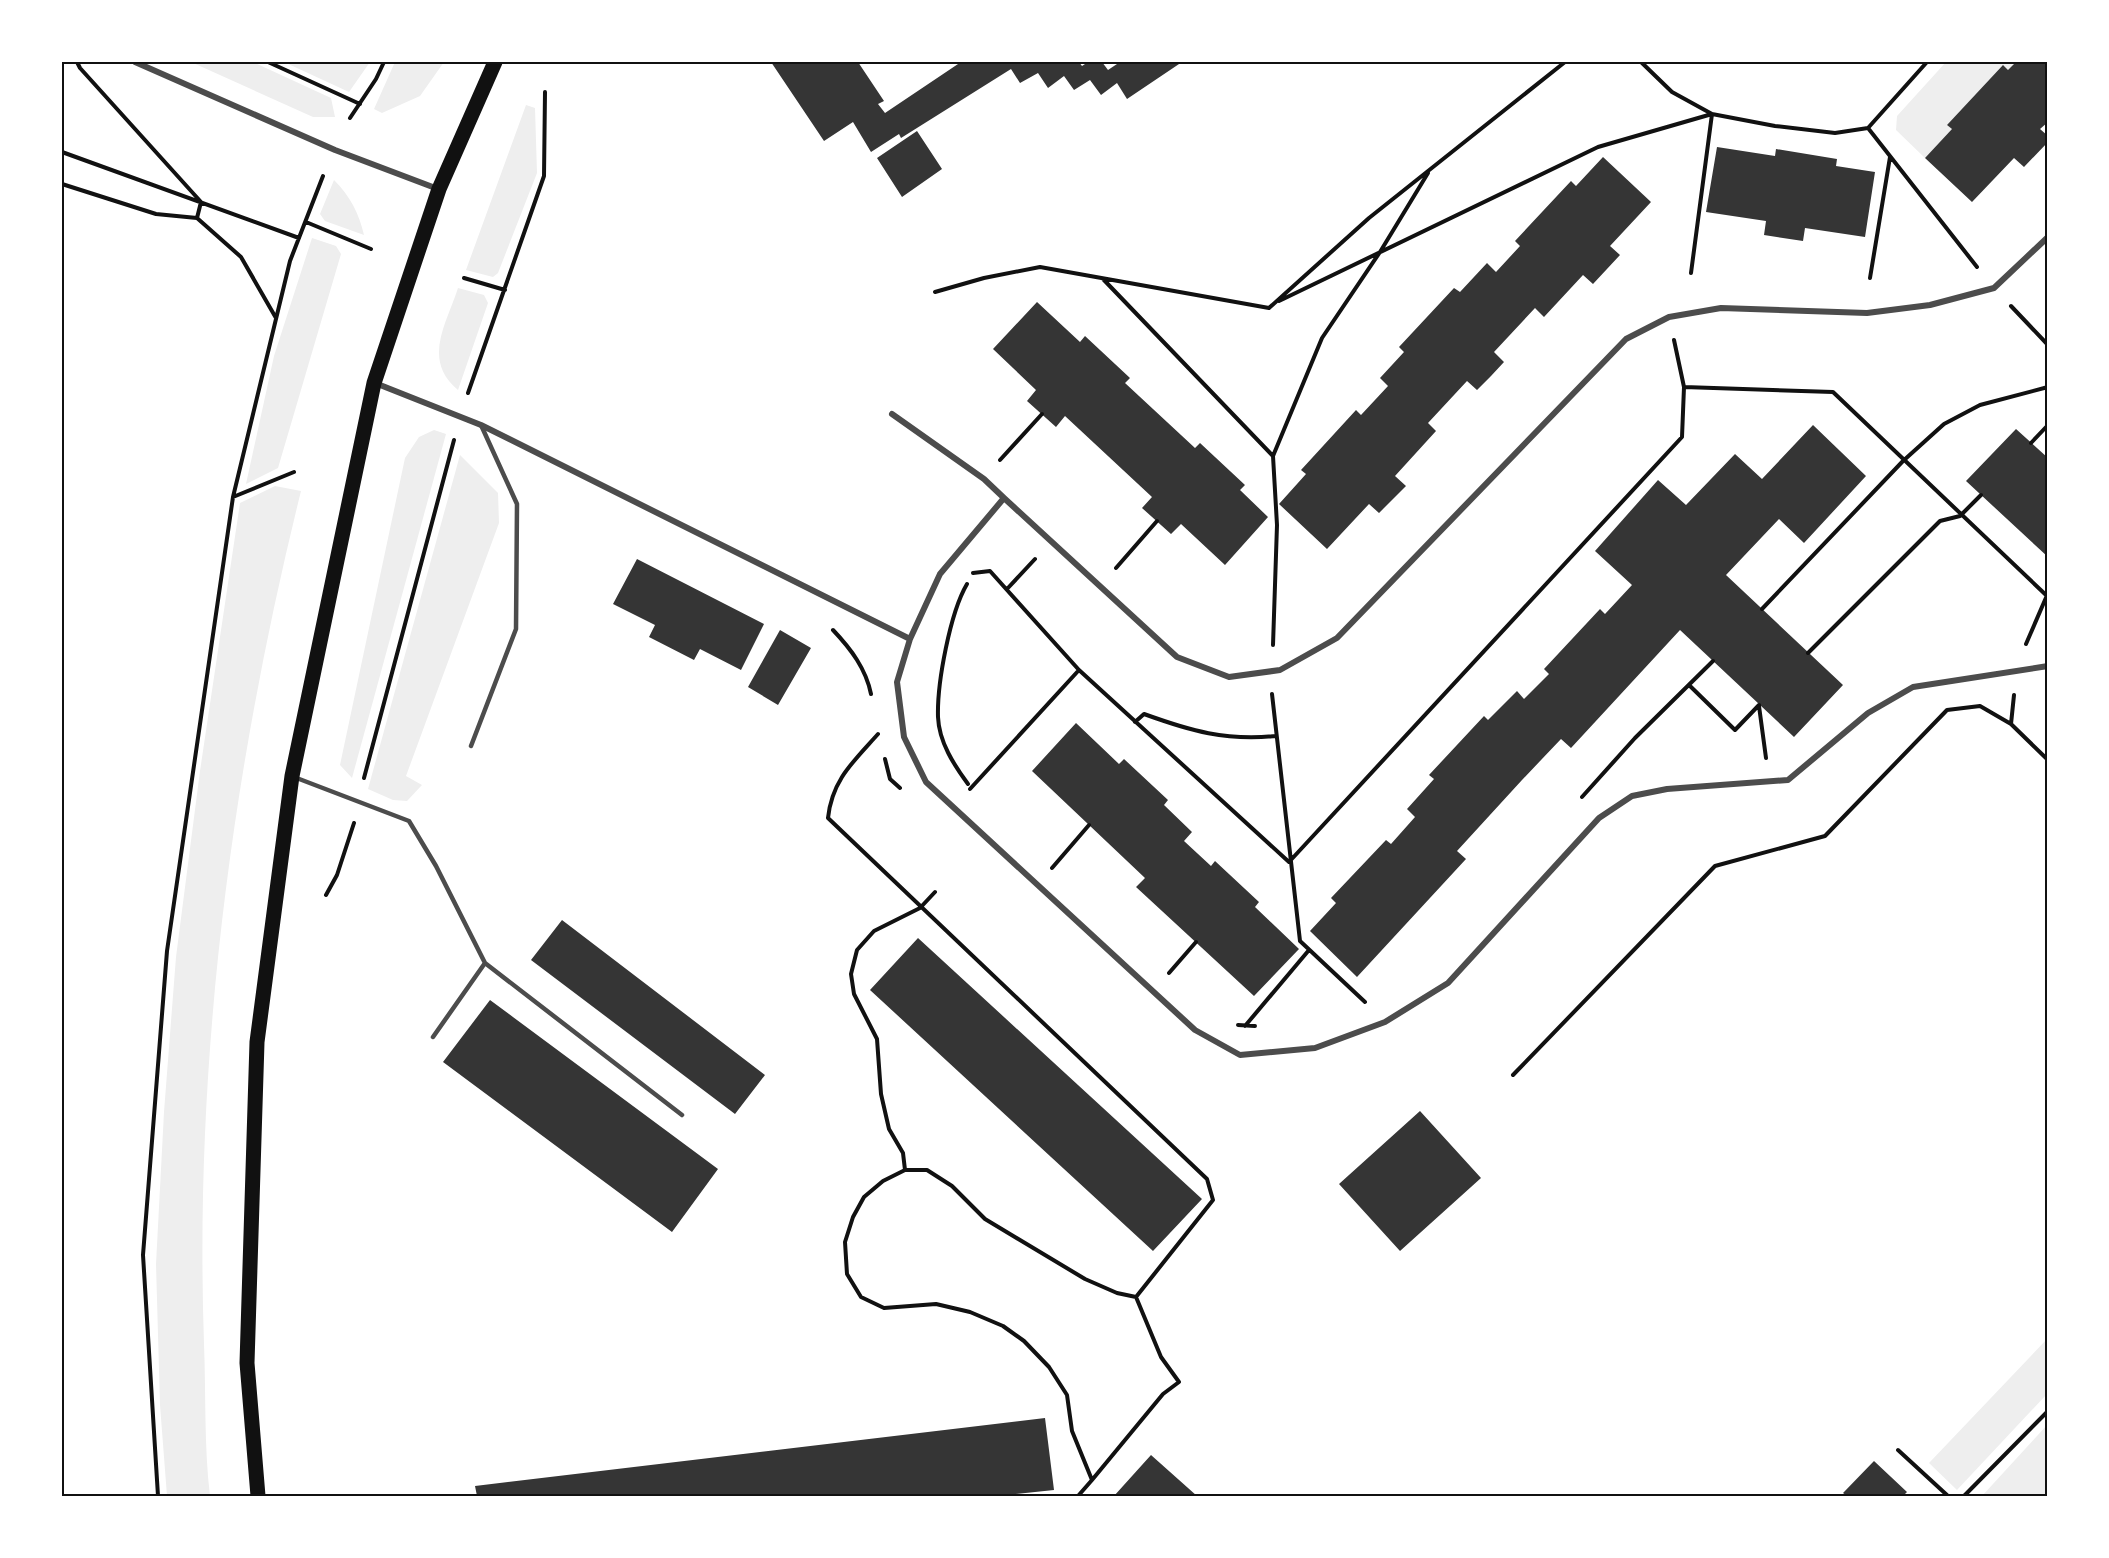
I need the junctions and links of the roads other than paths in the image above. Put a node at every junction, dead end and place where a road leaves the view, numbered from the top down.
1 (135, 62) edge
2 (495, 62) edge
3 (439, 189) junction
4 (2048, 237) edge
5 (374, 383) junction
6 (892, 414) dead end
7 (481, 425) junction
8 (1004, 498) junction
9 (910, 639) junction
10 (2048, 666) edge
11 (471, 746) dead end
12 (292, 776) junction
13 (485, 963) junction
14 (433, 1037) dead end
15 (682, 1115) dead end
16 (258, 1497) edge

1 - 3 street
2 - 3 main road
3 - 5 main road
4 - 8 street
5 - 7 street
5 - 12 main road
6 - 8 street
7 - 9 street
7 - 11 lane
8 - 9 street
9 - 10 street
12 - 13 lane
12 - 16 main road
13 - 14 lane
13 - 15 lane

